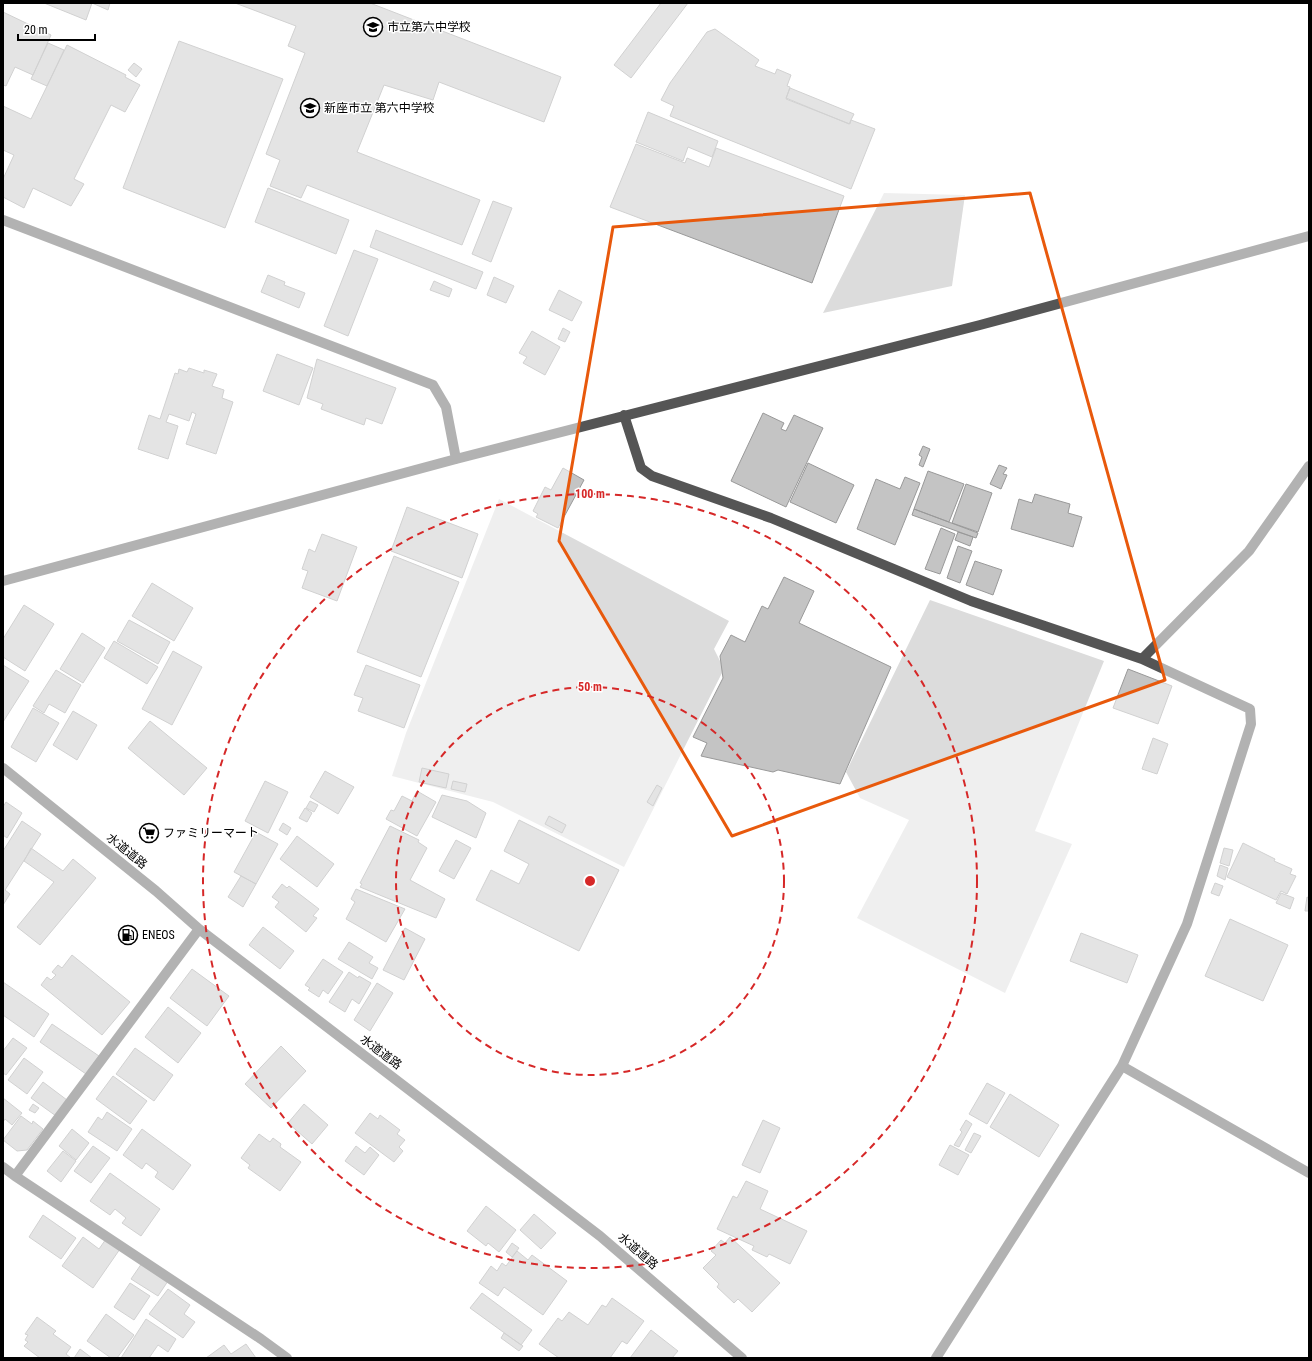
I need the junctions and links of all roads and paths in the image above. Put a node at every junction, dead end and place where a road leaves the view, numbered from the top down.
1 (3, 220) edge
2 (1309, 236) edge
3 (624, 415) junction
4 (456, 459) junction
5 (1309, 466) edge
6 (3, 581) edge
7 (1142, 660) junction
8 (3, 768) edge
9 (199, 929) junction
10 (1122, 1066) junction
11 (3, 1167) edge
12 (1309, 1173) edge
13 (15, 1176) junction
14 (287, 1358) edge
15 (742, 1358) edge
16 (936, 1358) edge

1 - 4 street
2 - 3 street
3 - 4 street
3 - 7 street
4 - 6 street
5 - 7 street
7 - 10 street
8 - 9 street, 水道道路
9 - 13 street
9 - 15 street, 水道道路
10 - 12 street
10 - 16 street
11 - 13 street
13 - 14 street

